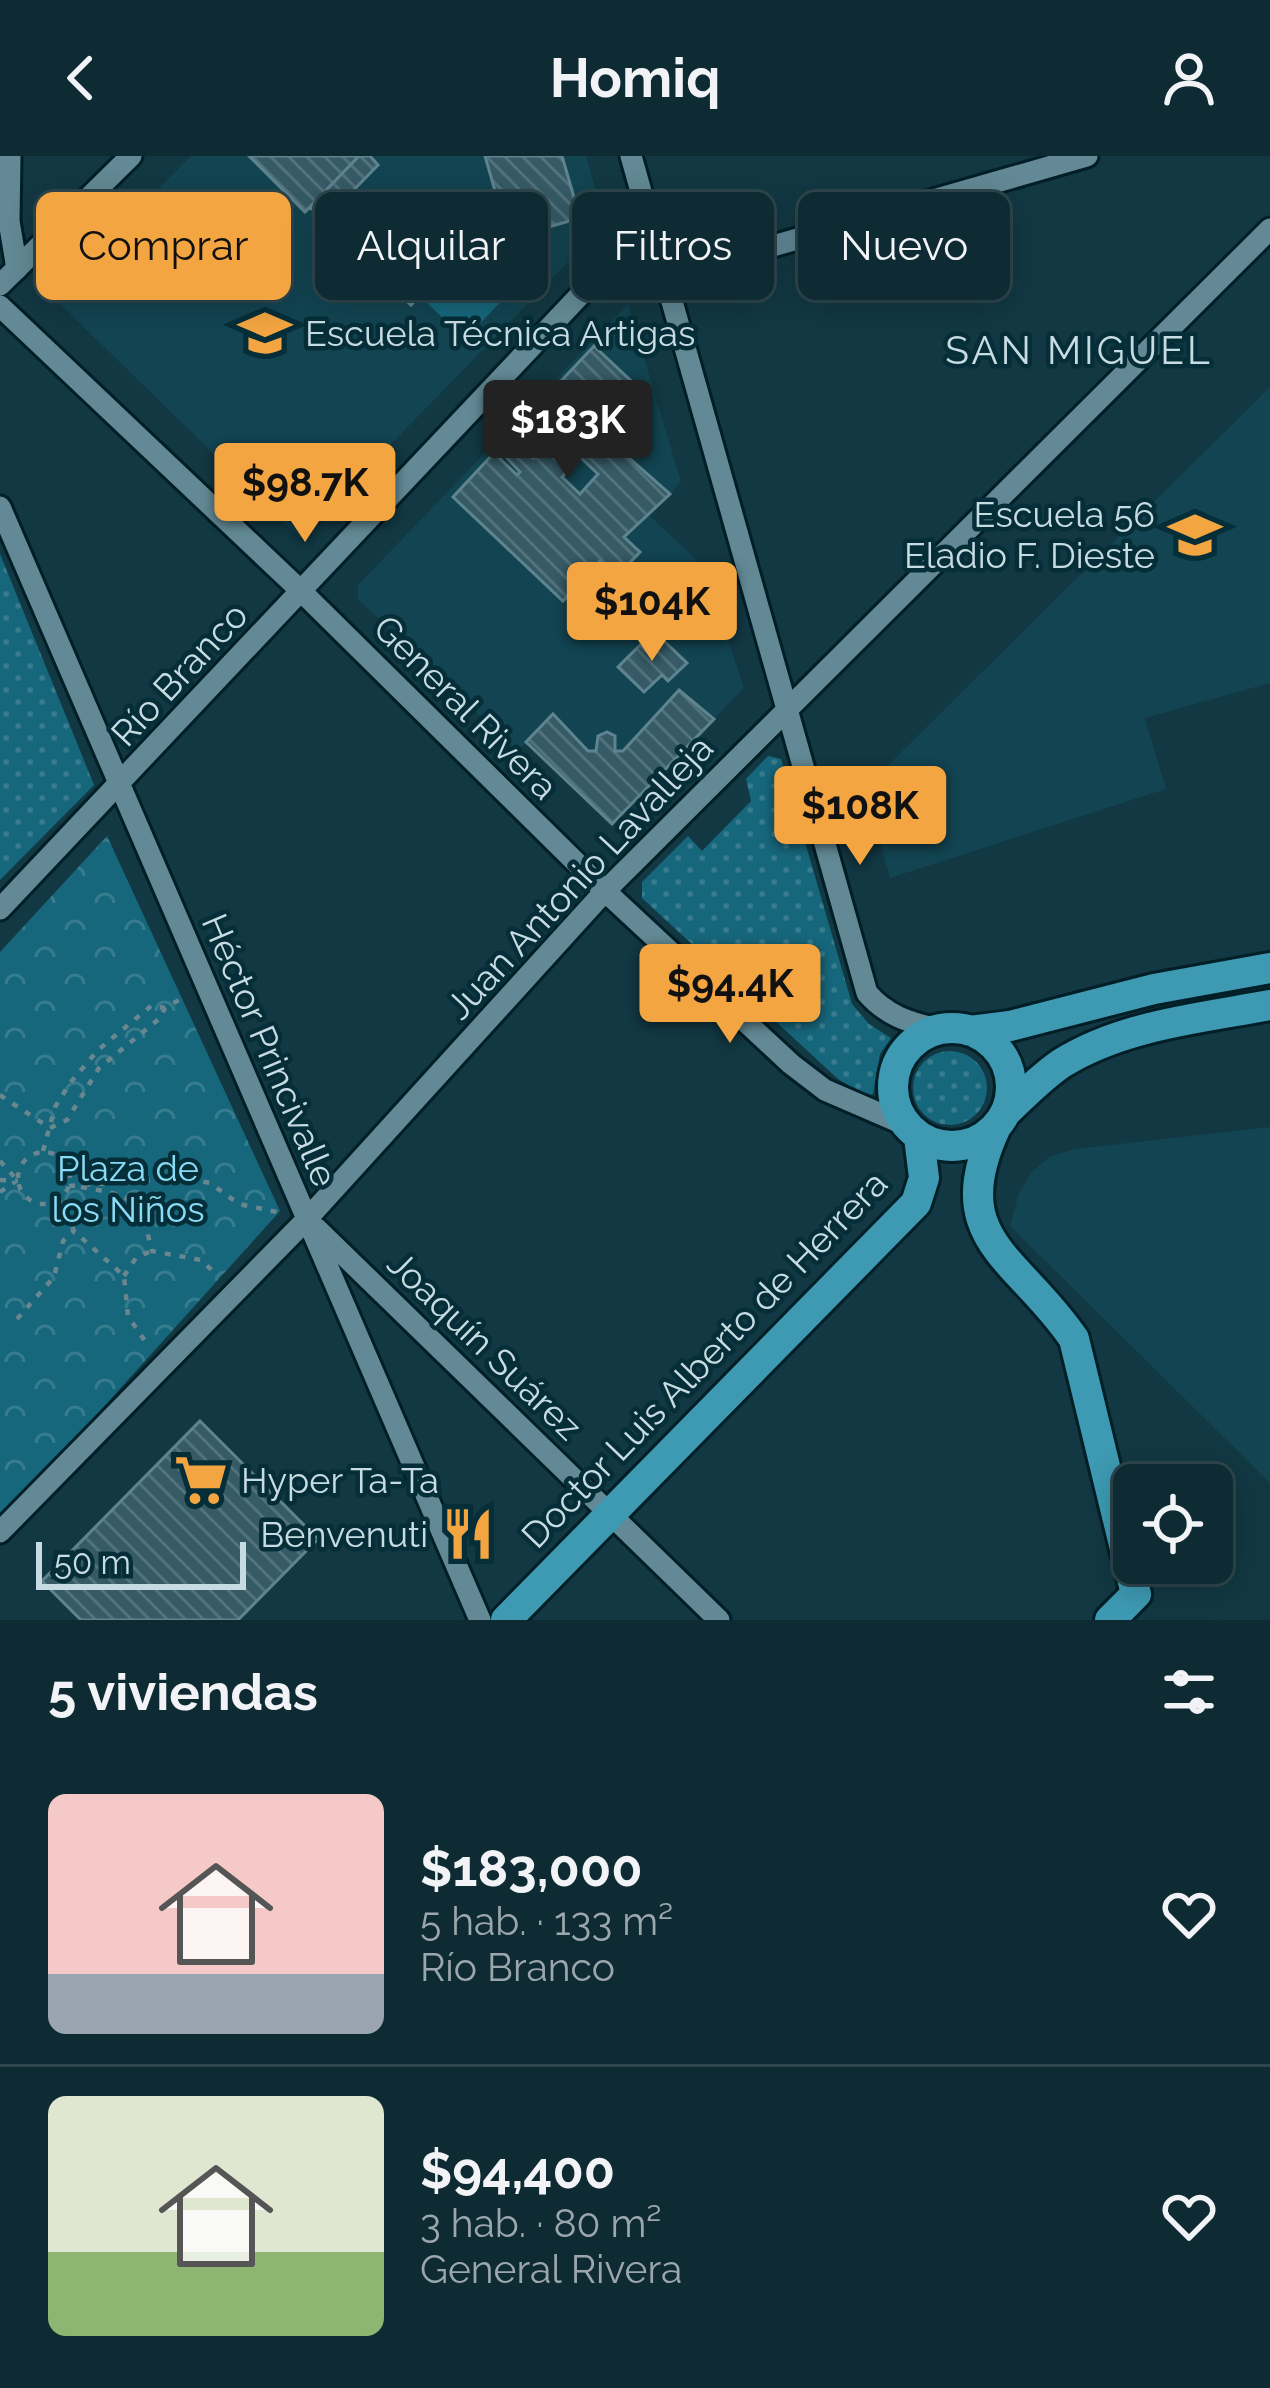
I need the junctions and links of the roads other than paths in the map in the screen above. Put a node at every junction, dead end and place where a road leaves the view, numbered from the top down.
1 (10, 156) edge
2 (131, 156) edge
3 (632, 156) edge
4 (1087, 156) edge
5 (643, 192) edge
6 (1270, 229) edge
7 (774, 246) edge
8 (8, 277) edge
9 (576, 300) edge
10 (674, 300) edge
11 (0, 306) edge
12 (0, 507) edge
13 (302, 591) junction
14 (784, 709) junction
15 (120, 786) junction
16 (605, 891) junction
17 (0, 909) edge
18 (1270, 968) edge
19 (1270, 1005) edge
20 (937, 1030) junction
21 (970, 1030) junction
22 (1000, 1120) junction
23 (912, 1131) junction
24 (307, 1219) junction
25 (613, 1514) junction
26 (0, 1532) edge
27 (1139, 1607) edge
28 (480, 1620) edge
29 (506, 1620) edge
30 (719, 1620) edge
31 (1110, 1620) edge

1 - 8 street
2 - 8 street
3 - 5 street
4 - 7 street
6 - 14 street, Juan Antonio Lavalleja
9 - 13 street, Río Branco
10 - 14 street
11 - 13 street, General Rivera
12 - 15 street, Héctor Princivalle
13 - 15 street, Río Branco
13 - 16 street, General Rivera
14 - 16 street, Juan Antonio Lavalleja
14 - 20 street
15 - 17 street, Río Branco
15 - 24 street, Héctor Princivalle
16 - 23 street, General Rivera
16 - 24 street, Juan Antonio Lavalleja
18 - 21 main road
19 - 22 main road
20 - 21 main road
20 - 23 main road
21 - 22 main road
22 - 23 main road
22 - 27 main road
23 - 25 main road, Doctor Luis Alberto de Herrera
24 - 25 street, Joaquín Suárez
24 - 26 street, Juan Antonio Lavalleja
24 - 28 street, Héctor Princivalle
25 - 29 main road, Doctor Luis Alberto de Herrera
25 - 30 street, Joaquín Suárez
27 - 31 main road

